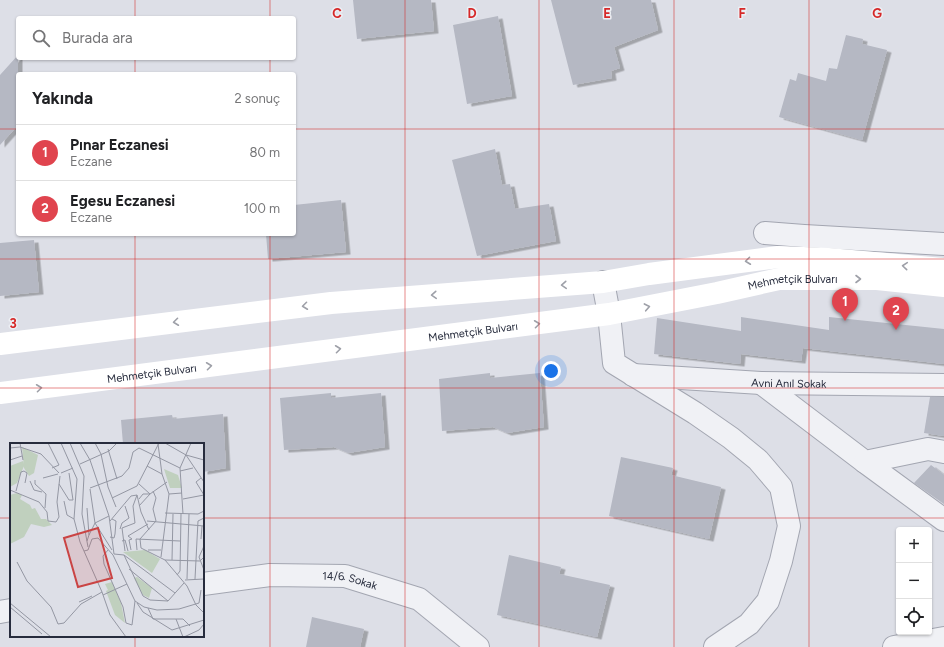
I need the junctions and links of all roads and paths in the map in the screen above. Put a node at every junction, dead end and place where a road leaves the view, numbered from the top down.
1 (944, 244) edge
2 (778, 257) junction
3 (944, 270) edge
4 (779, 279) junction
5 (603, 282) junction
6 (944, 286) edge
7 (609, 314) junction
8 (0, 344) edge
9 (633, 375) junction
10 (761, 383) junction
11 (944, 385) edge
12 (0, 393) edge
13 (944, 452) edge
14 (865, 462) junction
15 (944, 520) edge
16 (204, 584) edge
17 (10, 610) edge
18 (0, 612) edge
19 (944, 638) edge
20 (478, 647) edge
21 (715, 647) edge
22 (894, 647) edge

1 - 2 street
3 -> 2 main road, Mehmetçik Bulvarı
2 - 4 street
2 -> 5 main road, Mehmetçik Bulvarı
4 -> 6 main road, Mehmetçik Bulvarı
7 -> 4 main road, Mehmetçik Bulvarı
5 - 7 street
5 -> 8 main road, Mehmetçik Bulvarı
7 - 9 street
12 -> 7 main road, Mehmetçik Bulvarı
9 - 10 street, Avni Anıl Sokak
9 - 21 street
10 - 11 street, Avni Anıl Sokak
10 - 14 street
13 - 14 street
14 - 15 street
16 - 20 street, 14/6. Sokak
17 - 18 street
19 - 22 street

